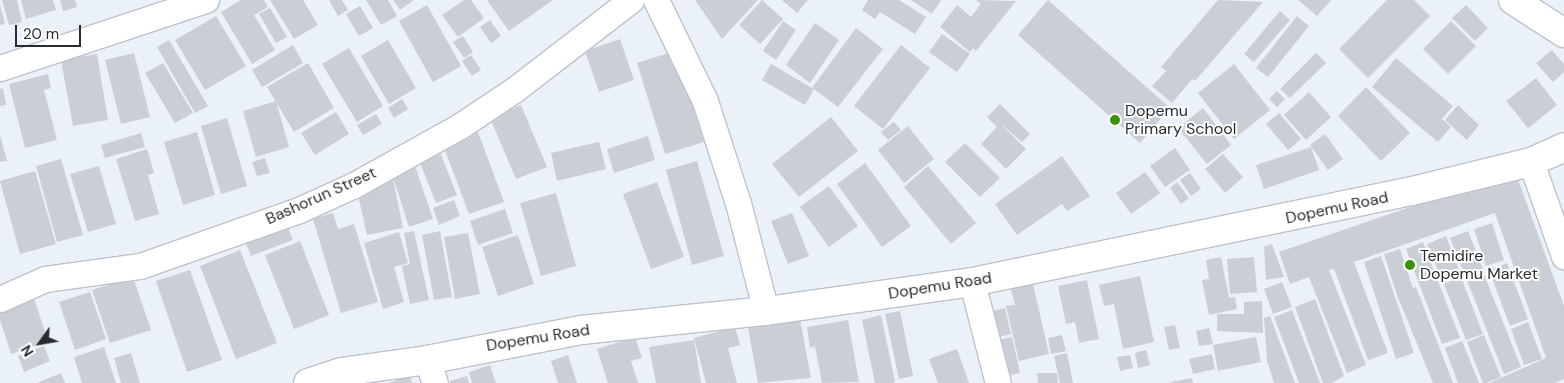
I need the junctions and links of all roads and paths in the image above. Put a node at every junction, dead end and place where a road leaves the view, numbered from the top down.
1 (206, 0) edge
2 (631, 0) edge
3 (656, 0) edge
4 (1512, 0) edge
5 (1564, 33) edge
6 (0, 68) edge
7 (1564, 146) edge
8 (1532, 162) junction
9 (1564, 256) edge
10 (972, 282) junction
11 (0, 299) edge
12 (766, 311) junction
13 (431, 371) edge
14 (308, 383) edge
15 (998, 383) edge

1 - 6 street
2 - 11 street, Bashorun Street
3 - 12 street
4 - 5 main road
7 - 8 main road, Dopemu Road
8 - 9 street
8 - 10 main road, Dopemu Road
10 - 12 main road, Dopemu Road
10 - 15 street
12 - 13 main road, Dopemu Road
13 - 14 main road, Dopemu Road

